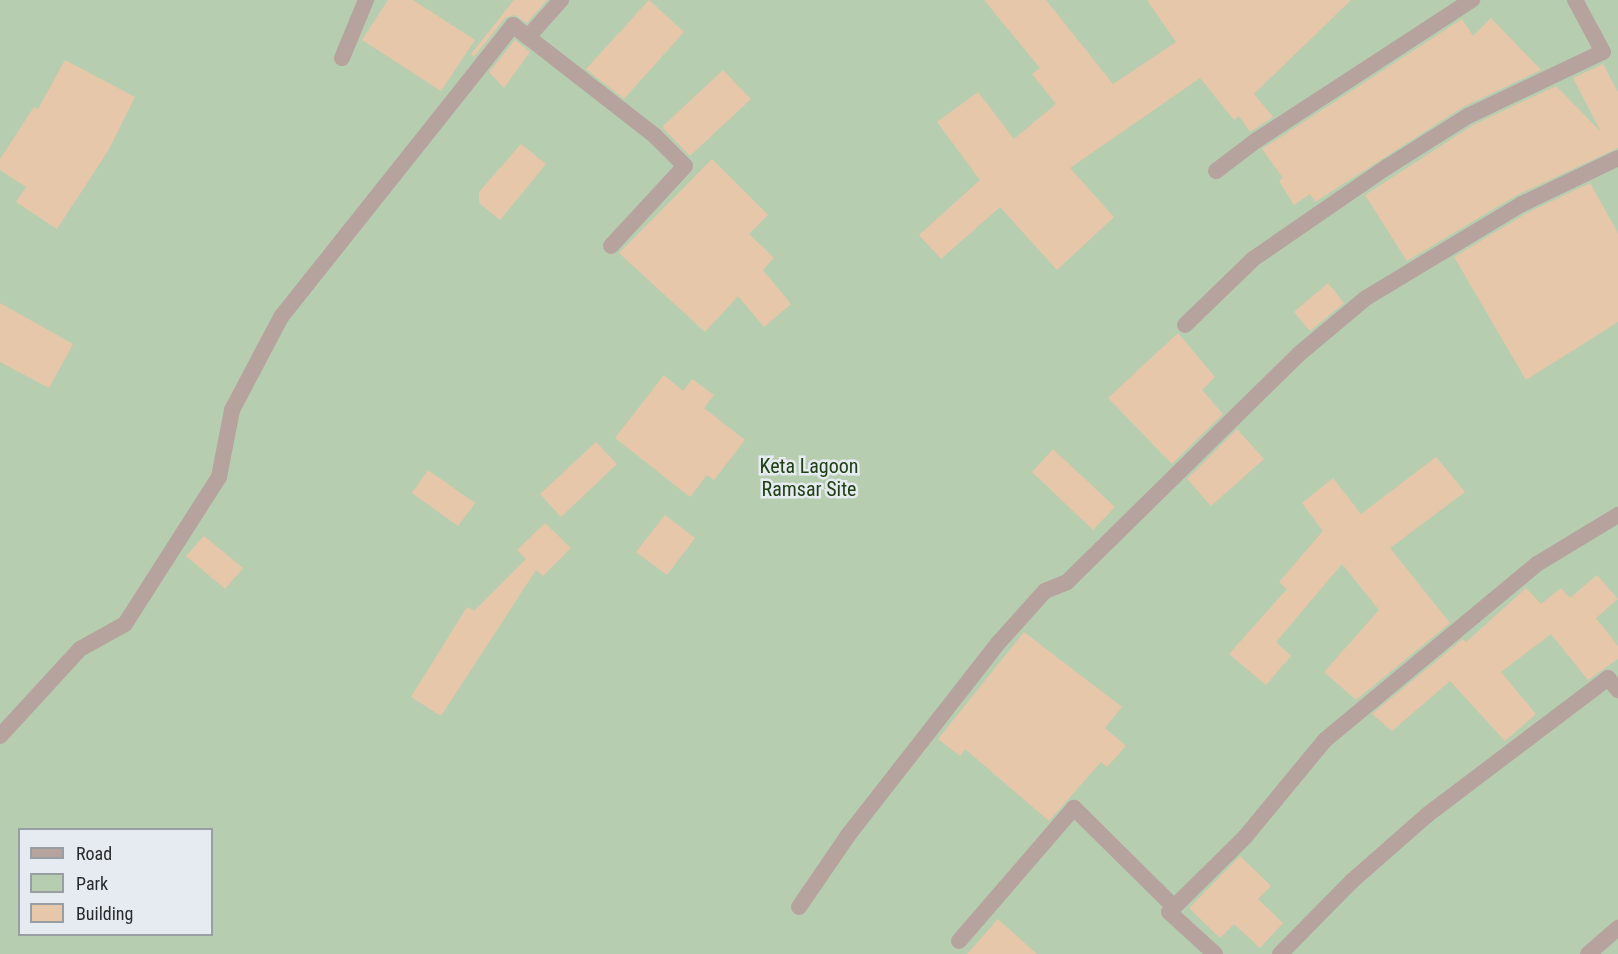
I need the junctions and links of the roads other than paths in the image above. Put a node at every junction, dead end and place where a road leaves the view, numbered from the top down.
1 (366, 0) edge
2 (561, 0) edge
3 (1473, 0) edge
4 (1575, 0) edge
5 (528, 37) junction
6 (342, 58) dead end
7 (1618, 158) edge
8 (1216, 171) dead end
9 (610, 246) dead end
10 (1185, 325) dead end
11 (1618, 515) edge
12 (1618, 690) edge
13 (0, 736) edge
14 (799, 907) dead end
15 (1174, 907) junction
16 (1618, 927) edge
17 (959, 941) dead end
18 (1215, 954) edge
19 (1280, 954) edge
20 (1588, 954) edge

1 - 6 street
2 - 5 street
3 - 8 street
4 - 10 street
5 - 9 street
5 - 13 street
7 - 14 street
11 - 15 street
12 - 19 street
15 - 17 street
15 - 18 street
16 - 20 street

